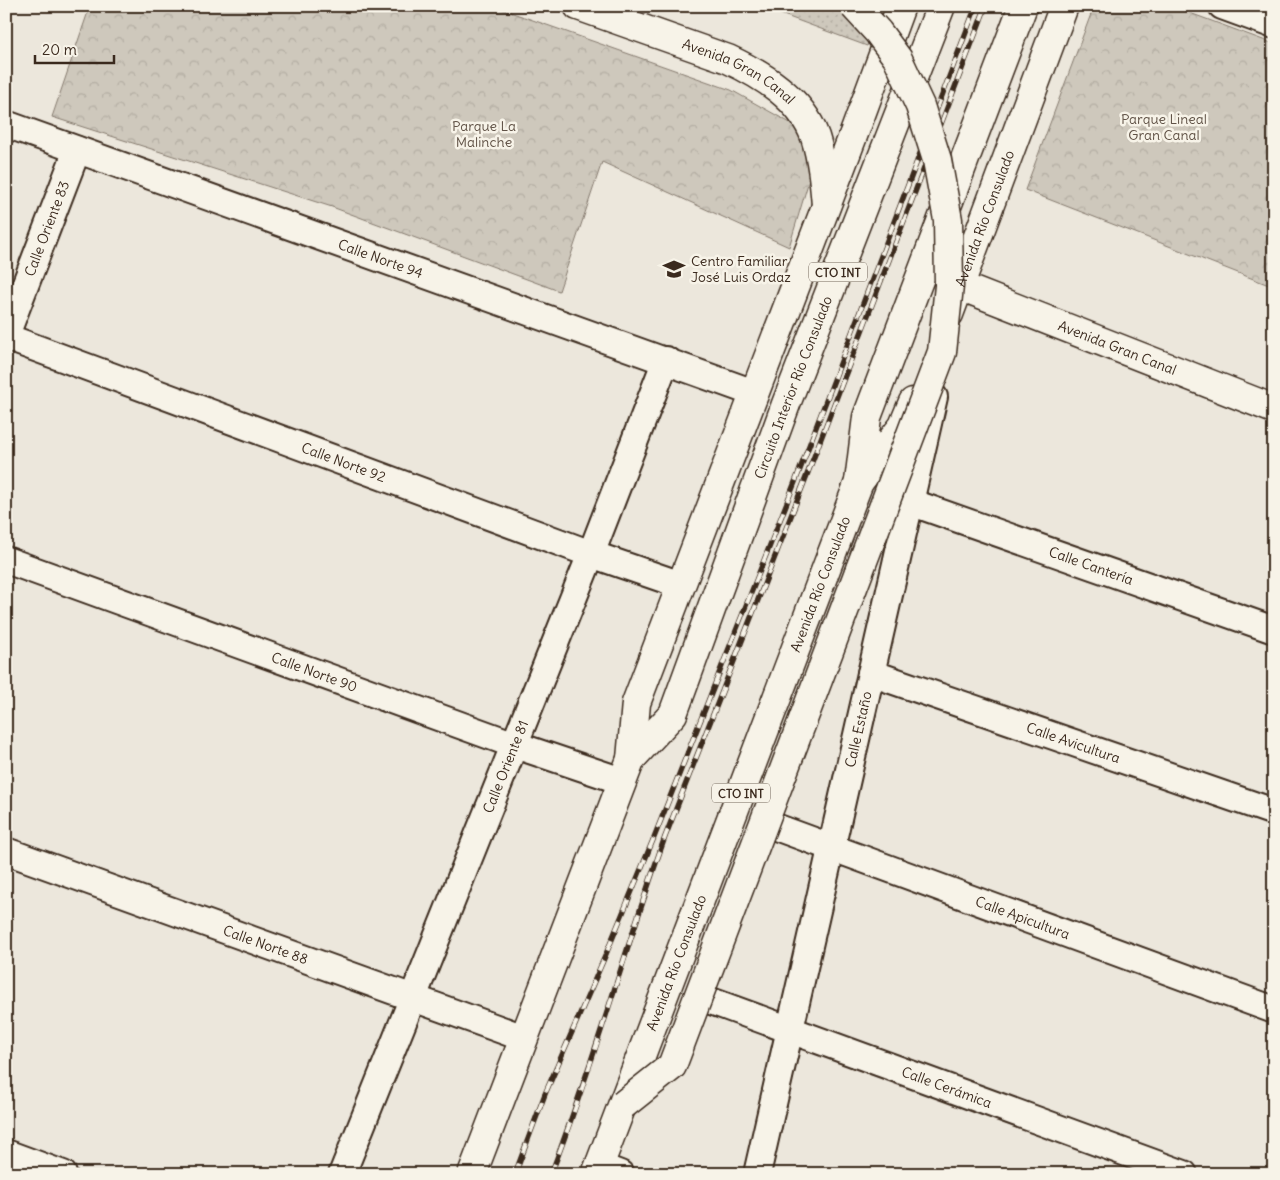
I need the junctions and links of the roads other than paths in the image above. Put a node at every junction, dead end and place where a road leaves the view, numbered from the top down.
1 (578, 6) edge
2 (854, 6) edge
3 (1023, 6) edge
4 (1064, 6) edge
5 (1222, 6) edge
6 (899, 11) edge
7 (937, 17) edge
8 (1274, 25) edge
9 (6, 124) edge
10 (77, 150) junction
11 (826, 205) junction
12 (960, 286) junction
13 (6, 336) edge
14 (666, 360) junction
15 (754, 392) junction
16 (1274, 409) edge
17 (859, 482) junction
18 (910, 502) junction
19 (591, 554) junction
20 (6, 560) edge
21 (681, 585) junction
22 (1274, 630) edge
23 (871, 673) junction
24 (515, 745) junction
25 (626, 770) junction
26 (1274, 812) edge
27 (773, 826) dead end
28 (831, 847) junction
29 (6, 851) edge
30 (412, 996) junction
31 (710, 1002) dead end
32 (1274, 1010) edge
33 (790, 1030) junction
34 (524, 1038) junction
35 (622, 1105) junction
36 (6, 1154) edge
37 (605, 1171) edge
38 (63, 1174) edge
39 (342, 1174) edge
40 (472, 1174) edge
41 (757, 1174) edge
42 (1184, 1174) edge

1 - 11 main road, Avenida Gran Canal
2 - 35 main road, bridge
3 - 17 main road, CTO INT
4 - 12 main road, Avenida Río Consulado / CTO INT
5 - 8 street
6 - 11 main road, CTO INT
7 - 25 main road, Circuito Interior Río Consulado / CTO INT
9 - 10 street, Calle Norte 94
10 - 13 street, Calle Oriente 83
10 - 14 street, Calle Norte 94
11 - 15 main road, CTO INT
12 - 16 main road, Avenida Gran Canal
12 - 17 main road, Avenida Río Consulado / CTO INT
12 - 18 street, Calle Estaño
13 - 19 street, Calle Norte 92
14 - 15 street, Calle Norte 94
14 - 19 street, Calle Oriente 81
15 - 21 main road, CTO INT
17 - 35 main road, Avenida Río Consulado / CTO INT
18 - 22 street, Calle Cantería
18 - 23 street, Calle Estaño
19 - 21 street, Calle Norte 92
19 - 24 street, Calle Oriente 81
20 - 24 street, Calle Norte 90
21 - 25 main road, CTO INT
23 - 26 street, Calle Avicultura
23 - 28 street, Calle Estaño
24 - 25 street, Calle Norte 90
24 - 30 street, Calle Oriente 81
25 - 34 main road, CTO INT
27 - 28 street, Calle Apicultura
28 - 32 street, Calle Apicultura
28 - 33 street, Calle Estaño
29 - 30 street, Calle Norte 88
30 - 34 street, Calle Norte 88
30 - 39 street, Calle Oriente 81
31 - 33 street, Calle Cerámica
33 - 41 street, Calle Estaño
33 - 42 street, Calle Cerámica
34 - 40 main road, CTO INT
35 - 37 main road, Avenida Río Consulado / CTO INT
36 - 38 street

